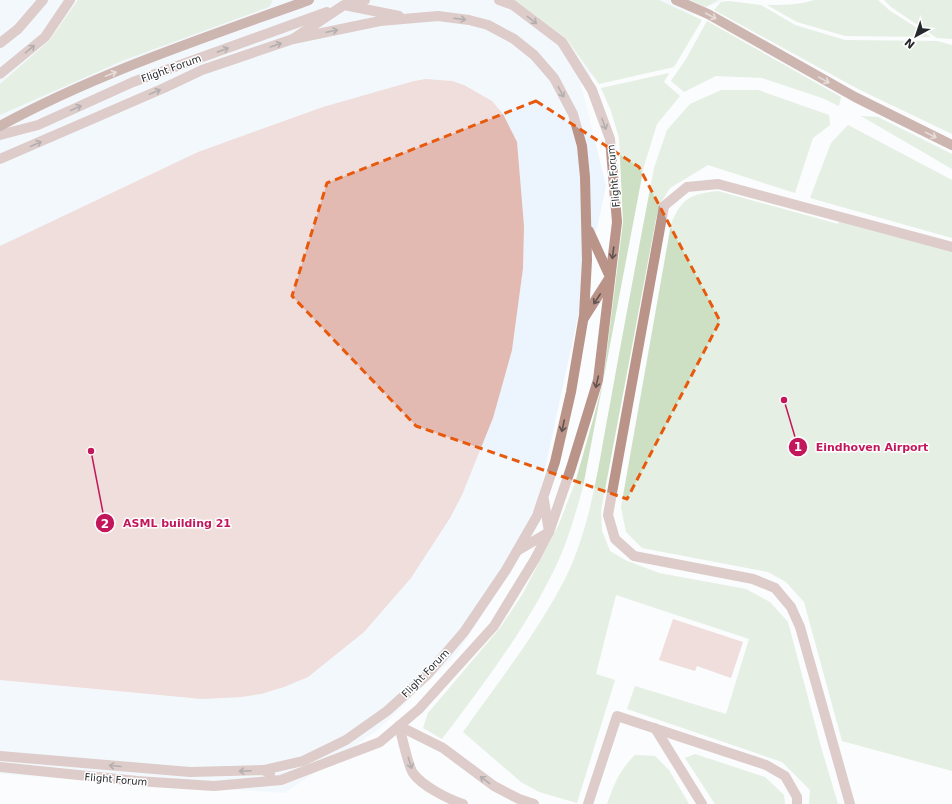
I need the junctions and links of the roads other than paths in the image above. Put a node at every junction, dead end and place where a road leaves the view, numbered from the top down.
1 (43, 0) edge
2 (70, 0) edge
3 (308, 0) edge
4 (365, 0) edge
5 (499, 0) edge
6 (676, 0) edge
7 (344, 5) junction
8 (412, 18) junction
9 (293, 38) junction
10 (0, 43) edge
11 (0, 74) edge
12 (0, 126) edge
13 (0, 135) edge
14 (952, 145) edge
15 (2, 159) edge
16 (587, 227) junction
17 (952, 247) edge
18 (610, 277) junction
19 (583, 320) junction
20 (543, 498) junction
21 (549, 532) junction
22 (516, 552) junction
23 (399, 726) junction
24 (655, 728) junction
25 (0, 756) edge
26 (303, 761) junction
27 (0, 767) edge
28 (264, 770) junction
29 (281, 780) junction
30 (463, 804) edge
31 (534, 804) edge
32 (588, 804) edge
33 (702, 804) edge
34 (797, 804) edge
35 (850, 804) edge

1 - 10 street
11 -> 2 street
12 -> 3 main road, Flight Forum
4 - 7 street, Flight Forum
5 -> 18 street, Flight Forum
6 -> 14 main road
7 - 8 street, Flight Forum
7 - 9 street, Flight Forum
13 -> 7 street, Flight Forum
9 -> 8 street, Flight Forum
8 -> 16 street, Flight Forum
15 -> 9 street, Flight Forum
16 - 18 street, Flight Forum
16 - 19 street, Flight Forum
17 - 35 street
18 -> 19 street, Flight Forum
18 -> 21 street, Flight Forum
19 -> 20 street, Flight Forum
20 - 21 street, Flight Forum
20 - 22 street, Flight Forum
21 - 22 street, Flight Forum
21 - 23 street, Flight Forum
22 - 26 street, Flight Forum
23 - 29 street, Flight Forum
23 -> 30 street
31 -> 23 street
24 - 32 street
24 - 33 street
24 - 34 street
28 -> 25 street, Flight Forum
26 - 28 street, Flight Forum
26 - 29 street, Flight Forum
27 - 29 street, Flight Forum
28 - 29 street

